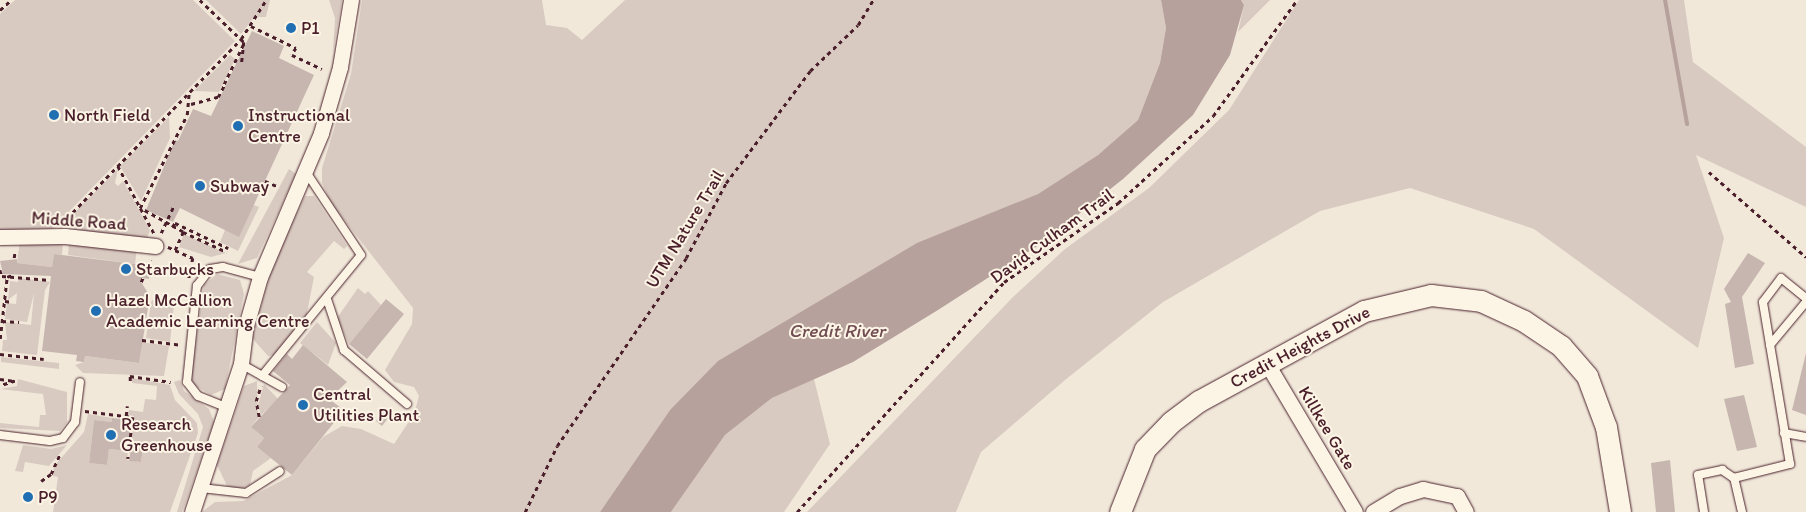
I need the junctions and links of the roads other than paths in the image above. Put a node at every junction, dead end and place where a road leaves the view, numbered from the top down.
1 (351, 0) edge
2 (306, 172) junction
3 (0, 237) edge
4 (156, 246) road end
5 (260, 277) junction
6 (1806, 298) edge
7 (327, 299) junction
8 (1806, 302) edge
9 (1770, 345) junction
10 (1266, 362) junction
11 (241, 364) junction
12 (264, 377) junction
13 (80, 382) dead end
14 (282, 387) dead end
15 (407, 404) dead end
16 (228, 408) junction
17 (1784, 432) junction
18 (0, 435) edge
19 (1806, 437) edge
20 (280, 471) dead end
21 (1734, 478) junction
22 (201, 488) junction
23 (192, 512) edge
24 (1120, 512) edge
25 (1355, 512) edge
26 (1373, 512) edge
27 (1466, 512) edge
28 (1620, 512) edge
29 (1704, 512) edge
30 (1742, 512) edge

1 - 2 street
2 - 5 street
2 - 7 lane
3 - 4 street, Middle Road
5 - 11 street
5 - 16 lane
6 - 9 lane
7 - 12 lane
7 - 15 lane
8 - 9 lane
9 - 17 lane
10 - 24 street, Credit Heights Drive
10 - 25 street, Killkee Gate
10 - 28 street, Credit Heights Drive
11 - 12 lane
11 - 16 street
12 - 14 lane
13 - 18 lane
16 - 22 street
17 - 19 lane
17 - 21 lane
20 - 22 lane
21 - 29 lane
21 - 30 lane
22 - 23 street
26 - 27 street

